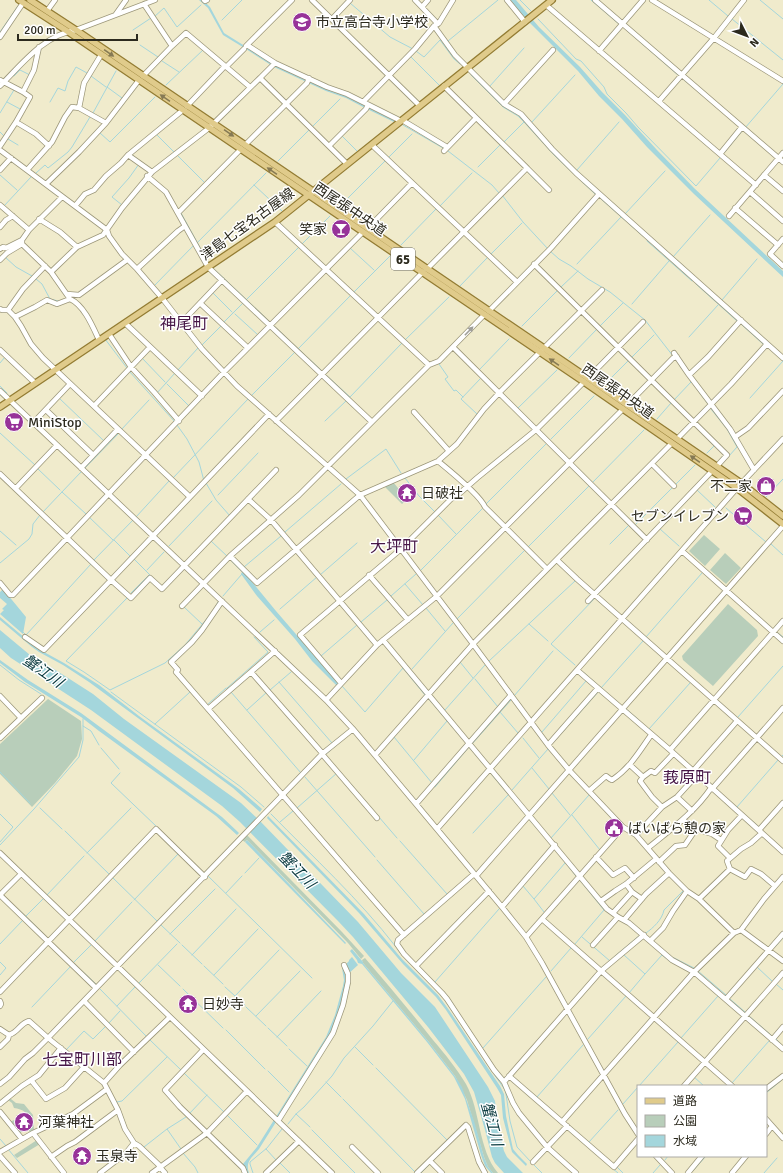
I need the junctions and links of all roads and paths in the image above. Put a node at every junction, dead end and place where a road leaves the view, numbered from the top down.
1 (30, 0) edge
2 (55, 0) edge
3 (126, 0) edge
4 (155, 0) edge
5 (291, 0) edge
6 (312, 0) edge
7 (415, 0) edge
8 (428, 0) edge
9 (453, 0) edge
10 (507, 0) edge
11 (552, 0) edge
12 (595, 0) edge
13 (643, 0) edge
14 (652, 0) edge
15 (744, 0) edge
16 (349, 1) edge
17 (21, 2) edge
18 (144, 4) junction
19 (546, 5) junction
20 (422, 7) junction
21 (47, 11) junction
22 (116, 14) junction
23 (332, 19) junction
24 (525, 22) junction
25 (622, 24) junction
26 (436, 25) junction
27 (76, 30) junction
28 (67, 31) junction
29 (0, 37) edge
30 (714, 38) junction
31 (39, 46) junction
32 (172, 46) junction
33 (245, 47) junction
34 (553, 50) dead end
35 (599, 51) junction
36 (101, 55) junction
37 (273, 64) junction
38 (225, 66) junction
39 (468, 68) junction
40 (682, 75) junction
41 (389, 76) junction
42 (141, 78) junction
43 (260, 78) junction
44 (308, 80) junction
45 (2, 81) edge
46 (783, 81) edge
47 (0, 86) edge
48 (444, 86) junction
49 (250, 87) junction
50 (23, 92) junction
51 (362, 102) junction
52 (659, 102) junction
53 (286, 103) junction
54 (504, 104) junction
55 (420, 106) junction
56 (367, 107) junction
57 (79, 108) junction
58 (185, 108) junction
59 (476, 118) junction
60 (402, 121) junction
61 (16, 122) junction
62 (106, 123) junction
63 (212, 126) junction
64 (744, 128) junction
65 (245, 145) junction
66 (372, 145) junction
67 (0, 146) edge
68 (49, 146) junction
69 (329, 146) junction
70 (0, 150) edge
71 (241, 150) junction
72 (783, 153) edge
73 (128, 155) junction
74 (721, 155) junction
75 (11, 158) junction
76 (779, 158) junction
77 (783, 162) edge
78 (347, 164) junction
79 (527, 168) junction
80 (0, 170) edge
81 (27, 170) junction
82 (152, 172) junction
83 (764, 175) junction
84 (147, 176) junction
85 (412, 183) junction
86 (46, 184) junction
87 (756, 185) junction
88 (549, 190) dead end
89 (314, 191) junction
90 (750, 192) junction
91 (783, 192) edge
92 (599, 194) junction
93 (308, 195) junction
94 (62, 197) junction
95 (0, 205) edge
96 (75, 206) junction
97 (735, 208) junction
98 (178, 213) junction
99 (13, 216) junction
100 (729, 216) dead end
101 (39, 219) junction
102 (783, 221) edge
103 (275, 222) junction
104 (185, 226) junction
105 (0, 227) edge
106 (29, 230) junction
107 (107, 230) junction
108 (365, 230) junction
109 (464, 232) junction
110 (783, 239) edge
111 (22, 242) junction
112 (778, 245) junction
113 (1, 247) edge
114 (77, 247) junction
115 (0, 260) edge
116 (127, 260) junction
117 (534, 264) junction
118 (45, 266) junction
119 (783, 266) edge
120 (208, 267) junction
121 (137, 269) junction
122 (326, 270) junction
123 (425, 271) junction
124 (51, 272) junction
125 (222, 280) junction
126 (517, 282) junction
127 (602, 290) dead end
128 (69, 297) junction
129 (162, 298) junction
130 (200, 303) junction
131 (0, 309) edge
132 (8, 310) junction
133 (581, 311) junction
134 (486, 313) junction
135 (15, 317) junction
136 (378, 318) junction
137 (741, 320) junction
138 (643, 322) dead end
139 (124, 323) junction
140 (181, 323) junction
141 (271, 326) junction
142 (104, 337) junction
143 (767, 344) junction
144 (150, 347) junction
145 (453, 347) junction
146 (618, 347) junction
147 (248, 348) junction
148 (0, 350) edge
149 (542, 350) junction
150 (783, 358) edge
151 (429, 365) junction
152 (55, 369) junction
153 (130, 369) junction
154 (224, 372) junction
155 (322, 374) junction
156 (689, 375) junction
157 (586, 380) junction
158 (652, 380) junction
159 (35, 383) junction
160 (70, 384) junction
161 (0, 391) edge
162 (783, 391) edge
163 (499, 393) junction
164 (202, 396) junction
165 (9, 400) junction
166 (711, 404) junction
167 (94, 406) junction
168 (0, 407) edge
169 (625, 407) junction
170 (46, 410) junction
171 (414, 412) dead end
172 (269, 414) junction
173 (276, 421) junction
174 (177, 422) junction
175 (372, 422) junction
176 (693, 422) junction
177 (33, 423) junction
178 (120, 430) junction
179 (536, 430) junction
180 (735, 437) junction
181 (783, 439) edge
182 (674, 441) junction
183 (57, 445) junction
184 (449, 451) junction
185 (93, 455) junction
186 (145, 455) junction
187 (438, 461) junction
188 (570, 462) junction
189 (652, 464) junction
190 (327, 467) junction
191 (714, 468) junction
192 (82, 469) junction
193 (276, 470) dead end
194 (754, 470) junction
195 (0, 474) edge
196 (467, 486) junction
197 (674, 486) dead end
198 (739, 486) junction
199 (16, 488) junction
200 (108, 494) junction
201 (360, 495) junction
202 (190, 497) junction
203 (248, 498) junction
204 (612, 504) junction
205 (783, 516) edge
206 (270, 520) junction
207 (783, 525) edge
208 (505, 527) junction
209 (153, 536) junction
210 (67, 537) junction
211 (647, 540) junction
212 (401, 548) junction
213 (296, 550) junction
214 (682, 551) junction
215 (229, 557) junction
216 (557, 560) junction
217 (184, 566) junction
218 (547, 569) junction
219 (369, 576) junction
220 (111, 580) junction
221 (0, 583) edge
222 (203, 584) junction
223 (727, 591) junction
224 (437, 596) junction
225 (596, 596) junction
226 (340, 600) junction
227 (222, 601) junction
228 (588, 601) dead end
229 (182, 606) dead end
230 (622, 619) junction
231 (408, 620) junction
232 (783, 621) edge
233 (773, 632) junction
234 (25, 637) dead end
235 (383, 640) junction
236 (783, 641) edge
237 (473, 644) junction
238 (377, 645) junction
239 (275, 651) junction
240 (667, 659) junction
241 (577, 670) junction
242 (251, 672) junction
243 (341, 683) junction
244 (598, 688) junction
245 (429, 693) junction
246 (511, 695) junction
247 (0, 696) edge
248 (42, 698) dead end
249 (326, 700) junction
250 (714, 700) junction
251 (783, 708) edge
252 (208, 709) junction
253 (622, 710) junction
254 (21, 718) junction
255 (737, 721) junction
256 (532, 722) junction
257 (353, 729) junction
258 (651, 734) junction
259 (0, 738) edge
260 (757, 738) junction
261 (470, 743) junction
262 (548, 745) junction
263 (671, 752) junction
264 (322, 754) junction
265 (375, 755) junction
266 (783, 761) edge
267 (630, 765) junction
268 (491, 768) junction
269 (569, 770) junction
270 (693, 771) junction
271 (697, 775) junction
272 (643, 778) junction
273 (712, 788) junction
274 (589, 791) junction
275 (282, 796) junction
276 (677, 797) junction
277 (783, 803) edge
278 (416, 804) junction
279 (662, 808) junction
280 (692, 811) junction
281 (530, 814) junction
282 (742, 815) junction
283 (377, 818) dead end
284 (683, 820) junction
285 (623, 827) junction
286 (696, 829) junction
287 (437, 830) junction
288 (760, 832) junction
289 (636, 835) junction
290 (721, 840) junction
291 (555, 845) junction
292 (648, 848) junction
293 (783, 852) edge
294 (0, 853) edge
295 (596, 857) junction
296 (730, 858) junction
297 (658, 860) junction
298 (730, 869) junction
299 (669, 873) junction
300 (21, 874) junction
301 (475, 875) junction
302 (580, 876) junction
303 (205, 877) junction
304 (783, 877) edge
305 (634, 878) junction
306 (626, 884) junction
307 (775, 886) junction
308 (489, 891) junction
309 (687, 891) junction
310 (632, 892) junction
311 (0, 895) edge
312 (642, 899) junction
313 (699, 899) junction
314 (601, 901) junction
315 (502, 907) junction
316 (612, 913) junction
317 (618, 918) junction
318 (542, 919) junction
319 (69, 920) junction
320 (624, 920) junction
321 (741, 930) junction
322 (734, 933) junction
323 (783, 934) edge
324 (404, 935) junction
325 (644, 935) junction
326 (526, 937) junction
327 (650, 941) junction
328 (48, 942) junction
329 (593, 945) dead end
330 (769, 950) junction
331 (783, 961) edge
332 (344, 965) dead end
333 (117, 966) junction
334 (416, 966) junction
335 (601, 972) junction
336 (694, 972) junction
337 (783, 973) edge
338 (96, 988) junction
339 (0, 992) edge
340 (726, 999) junction
341 (84, 1001) junction
342 (0, 1002) edge
343 (0, 1006) edge
344 (568, 1010) junction
345 (745, 1016) junction
346 (170, 1017) junction
347 (654, 1018) junction
348 (783, 1027) edge
349 (0, 1029) edge
350 (9, 1035) junction
351 (48, 1038) junction
352 (772, 1040) junction
353 (0, 1047) edge
354 (61, 1048) junction
355 (783, 1049) edge
356 (204, 1050) junction
357 (134, 1052) junction
358 (705, 1063) junction
359 (84, 1067) junction
360 (603, 1075) junction
361 (509, 1076) junction
362 (783, 1076) edge
363 (31, 1080) junction
364 (504, 1082) junction
365 (104, 1083) junction
366 (0, 1084) edge
367 (685, 1085) edge
368 (731, 1085) edge
369 (767, 1088) edge
370 (107, 1090) junction
371 (247, 1091) junction
372 (0, 1104) edge
373 (118, 1110) junction
374 (0, 1112) edge
375 (277, 1120) junction
376 (767, 1120) edge
377 (562, 1122) junction
378 (566, 1126) junction
379 (772, 1126) junction
380 (637, 1132) edge
381 (33, 1133) junction
382 (207, 1133) junction
383 (767, 1133) edge
384 (783, 1138) edge
385 (22, 1139) junction
386 (637, 1140) edge
387 (299, 1141) junction
388 (134, 1143) junction
389 (352, 1147) dead end
390 (547, 1147) junction
391 (0, 1152) edge
392 (0, 1156) edge
393 (51, 1157) junction
394 (657, 1157) edge
395 (701, 1157) edge
396 (745, 1157) edge
397 (430, 1161) junction
398 (533, 1162) dead end
399 (160, 1166) junction
400 (15, 1173) edge
401 (64, 1173) edge
402 (100, 1173) edge
403 (152, 1173) edge
404 (165, 1173) edge
405 (245, 1173) edge
406 (266, 1173) edge
407 (332, 1173) edge
408 (378, 1173) edge
409 (417, 1173) edge
410 (442, 1173) edge
411 (485, 1173) edge
412 (576, 1173) edge
413 (672, 1173) edge
414 (688, 1173) edge
415 (732, 1173) edge

1 - 21 main road, 西尾張中央道 / 65
2 - 21 street
3 - 22 street
4 - 18 street
5 - 33 street
6 - 23 street
7 - 20 street
8 - 20 street
9 - 26 street
10 - 24 street
11 - 19 main road, 津島七宝名古屋線
12 - 25 street
13 - 25 street
14 - 30 street
15 - 30 street
16 - 23 street
17 - 28 main road, 西尾張中央道 / 65
17 - 29 street
18 - 22 street
18 - 32 street
19 - 24 main road, 津島七宝名古屋線
19 - 35 street
20 - 26 street
21 - 27 main road, 西尾張中央道 / 65
22 - 27 street
23 - 41 street
24 - 39 main road, 津島七宝名古屋線
25 - 35 street
25 - 40 street
26 - 39 street
26 - 41 street
27 - 28 street
27 -> 42 main road, 西尾張中央道 / 65
28 - 31 street
28 - 36 main road, 西尾張中央道 / 65
30 - 40 street
30 - 46 street
31 - 45 street
31 - 50 street
32 - 38 street
32 - 42 street
33 - 37 street
33 - 38 street
34 - 54 street
35 - 52 street
36 - 42 main road, 西尾張中央道 / 65
36 - 57 street
37 - 43 street
37 - 44 street
38 - 49 street
38 - 58 street
39 - 48 main road, 津島七宝名古屋線
39 - 54 street
40 - 52 street
40 - 64 street
41 - 51 street
41 - 55 street
42 - 58 main road, 西尾張中央道 / 65
42 - 62 street
43 - 49 street
43 - 53 street
44 - 51 street
44 - 53 street
45 - 47 street
45 - 50 street
48 - 55 main road, 津島七宝名古屋線
48 - 59 street
49 - 63 street
50 - 61 street
51 - 56 street
52 - 74 street
53 - 65 street
53 - 69 street
54 - 92 street
55 - 60 main road, 津島七宝名古屋線
56 - 60 street
56 - 69 street
57 - 62 street
57 - 68 street
58 - 63 main road, 西尾張中央道 / 65
58 - 73 street
59 - 60 street
59 - 79 street
60 - 66 main road, 津島七宝名古屋線
61 - 67 street
61 - 68 street
62 - 86 street
63 -> 65 main road, 西尾張中央道 / 65
63 - 71 main road, 西尾張中央道 / 65
63 - 82 street
64 - 74 street
64 - 76 street
65 - 89 main road, 西尾張中央道 / 65
66 - 78 main road, 津島七宝名古屋線
66 - 85 street
68 - 81 street
69 - 78 street
70 - 75 street
93 -> 71 main road, 西尾張中央道 / 65
71 - 98 street
72 - 76 street
73 - 82 street
73 - 96 street
74 - 87 street
75 - 80 street
75 - 81 street
76 - 77 street
76 - 83 street
78 - 89 main road, 津島七宝名古屋線
79 - 88 street
79 - 109 street
81 - 86 street
82 - 84 street
83 - 87 street
83 - 91 street
84 - 98 street
84 - 107 street
85 - 108 street
85 - 109 street
86 - 94 street
87 - 90 street
89 - 93 main road, 津島七宝名古屋線
89 - 108 main road, 西尾張中央道 / 65
90 - 97 street
90 - 102 street
92 - 117 street
92 - 137 street
93 - 103 main road, 津島七宝名古屋線
93 - 108 main road, 西尾張中央道 / 65
94 - 96 street
94 - 101 street
95 - 99 street
96 - 107 street
97 - 100 street
97 - 112 street
98 - 104 street
99 - 105 street
99 - 106 street
101 - 106 street
101 - 114 street
103 - 120 main road, 津島七宝名古屋線
103 - 122 street
104 - 120 street
104 - 121 street
106 - 111 street
107 - 114 street
107 - 116 street
108 - 122 street
108 - 123 main road, 西尾張中央道 / 65
109 - 123 street
109 - 126 street
110 - 112 street
111 - 113 street
111 - 115 street
111 - 118 street
112 - 119 street
114 - 124 street
116 - 121 street
116 - 128 street
117 - 126 street
117 - 133 street
118 - 124 street
118 - 132 street
120 - 125 street
120 - 129 main road, 津島七宝名古屋線
121 - 129 street
122 - 136 street
122 - 141 street
123 - 134 main road, 西尾張中央道 / 65
123 - 136 street
124 - 128 street
125 - 130 street
125 - 141 street
126 - 134 street
127 - 133 street
128 - 135 street
128 - 142 street
129 - 139 main road, 津島七宝名古屋線
129 - 140 street
130 - 140 street
130 - 147 street
131 - 132 street
132 - 135 street
133 - 146 street
133 - 149 street
145 -> 134 street
134 - 149 main road, 西尾張中央道 / 65
135 - 152 street
136 - 151 street
136 - 155 street
137 - 143 street
137 - 156 street
138 - 146 street
139 - 142 main road, 津島七宝名古屋線
139 - 144 street
140 - 154 street
141 - 147 street
141 - 155 street
142 - 152 main road, 津島七宝名古屋線
142 - 153 street
143 - 150 street
143 - 166 street
144 - 153 street
144 - 164 street
145 - 151 street
145 - 163 street
146 - 157 street
146 - 158 street
147 - 154 street
148 - 159 street
149 - 157 main road, 西尾張中央道 / 65
149 - 163 street
151 - 175 street
152 - 159 main road, 津島七宝名古屋線
152 - 160 street
153 - 167 street
153 - 174 street
154 - 164 street
154 - 172 street
155 - 173 street
155 - 175 street
156 - 158 street
156 - 166 street
157 - 169 main road, 西尾張中央道 / 65
157 - 179 street
158 - 169 street
158 - 176 street
159 - 165 main road, 津島七宝名古屋線
160 - 167 street
160 - 170 street
161 - 165 street
162 - 180 street
163 - 179 street
163 - 184 street
164 - 174 street
165 - 168 main road, 津島七宝名古屋線
165 - 177 street
166 - 176 street
166 - 180 street
167 - 178 street
169 - 182 main road, 西尾張中央道 / 65
169 - 188 street
170 - 177 street
170 - 185 street
171 - 184 street
172 - 173 street
172 - 202 street
173 - 190 street
174 - 186 street
175 - 190 street
176 - 182 street
176 - 191 street
177 - 183 street
178 - 185 street
178 - 186 street
179 - 188 street
179 - 196 street
180 - 194 street
181 - 194 street
182 - 189 street
182 - 191 main road, 西尾張中央道 / 65
183 - 192 street
183 - 199 street
184 - 187 street
185 - 192 street
186 - 200 street
186 - 202 street
187 - 196 street
187 - 201 street
188 - 204 street
188 - 208 street
189 - 197 street
189 - 204 street
190 - 201 street
190 - 206 street
191 - 198 main road, 西尾張中央道 / 65
191 - 211 street
192 - 200 street
193 - 203 street
194 - 198 street
195 - 199 street
196 - 208 street
196 - 212 street
198 - 205 main road, 西尾張中央道 / 65
198 - 207 main road, 西尾張中央道 / 65
198 - 214 street
199 - 210 street
200 - 209 street
200 - 210 street
201 - 212 street
201 - 213 street
202 - 209 street
203 - 206 street
203 - 217 street
204 - 211 street
204 - 216 street
206 - 213 street
206 - 215 street
207 - 223 street
208 - 218 street
208 - 224 street
209 - 217 street
209 - 220 street
210 - 220 street
210 - 221 street
211 - 225 street
212 - 219 street
212 - 224 street
213 - 215 street
213 - 226 street
214 - 223 street
214 - 230 street
215 - 222 street
216 - 218 street
216 - 225 street
217 - 220 street
217 - 222 street
218 - 237 street
219 - 226 street
219 - 231 street
220 - 234 street
222 - 227 street
222 - 229 street
223 - 233 street
223 - 240 street
224 - 231 street
224 - 237 street
225 - 228 street
225 - 230 street
226 - 238 street
226 - 243 street
227 - 239 street
227 - 252 street
230 - 240 street
230 - 241 street
231 - 235 street
232 - 233 street
233 - 236 street
233 - 250 street
235 - 238 street
235 - 245 street
237 - 245 street
237 - 246 street
238 - 243 street
239 - 242 street
239 - 249 street
240 - 250 street
240 - 253 street
241 - 244 street
241 - 256 street
242 - 252 street
242 - 264 street
243 - 249 street
244 - 253 street
244 - 262 street
245 - 261 street
245 - 265 street
246 - 256 street
246 - 261 street
247 - 254 street
248 - 254 street
249 - 257 street
250 - 255 street
250 - 263 street
251 - 260 street
252 - 275 street
253 - 258 street
253 - 269 street
254 - 259 street
255 - 260 street
255 - 270 street
256 - 262 street
256 - 268 street
257 - 264 street
257 - 265 street
258 - 263 street
258 - 267 street
260 - 266 street
260 - 273 street
261 - 268 street
261 - 278 street
262 - 269 street
263 - 270 street
263 - 272 street
264 - 275 street
264 - 283 street
265 - 278 street
267 - 272 street
267 - 274 street
268 - 281 street
268 - 287 street
269 - 274 street
269 - 281 street
270 - 271 street
271 - 273 street
271 - 276 street
272 - 279 street
273 - 280 street
273 - 282 street
274 - 285 street
275 - 303 street
275 - 324 street
276 - 279 street
276 - 280 street
277 - 288 street
278 - 287 street
279 - 289 street
280 - 284 street
281 - 291 street
281 - 301 street
282 - 288 street
282 - 290 street
284 - 286 street
284 - 292 street
285 - 289 street
285 - 295 street
286 - 290 street
286 - 297 street
287 - 301 street
288 - 293 street
288 - 296 street
289 - 292 street
290 - 296 street
291 - 302 street
291 - 315 street
292 - 297 street
294 - 300 street
295 - 302 street
295 - 305 street
296 - 298 street
297 - 299 street
297 - 305 street
298 - 307 street
298 - 313 street
299 - 309 street
299 - 312 street
300 - 311 street
300 - 319 street
301 - 308 street
301 - 324 street
302 - 314 street
302 - 318 street
303 - 319 street
303 - 333 street
304 - 307 street
305 - 306 street
306 - 310 street
306 - 314 street
307 - 321 street
308 - 315 street
308 - 334 street
309 - 313 street
309 - 327 street
310 - 312 street
310 - 316 street
311 - 328 street
312 - 320 street
313 - 322 street
314 - 316 street
315 - 326 street
316 - 317 street
317 - 320 street
317 - 329 street
318 - 326 street
318 - 335 street
319 - 328 street
319 - 333 street
320 - 325 street
321 - 322 street
321 - 330 street
322 - 336 street
323 - 330 street
324 - 334 street
325 - 327 street
325 - 335 street
326 - 344 street
327 - 336 street
328 - 338 street
328 - 339 street
330 - 331 street
330 - 340 street
332 - 375 street
333 - 338 street
333 - 346 street
334 - 364 street
335 - 344 street
335 - 347 street
336 - 340 street
336 - 347 street
337 - 345 street
338 - 341 street
340 - 345 street
341 - 351 street
341 - 357 street
342 - 343 street
344 - 360 street
344 - 361 street
345 - 352 street
345 - 358 street
346 - 356 street
346 - 357 street
347 - 358 street
347 - 360 street
348 - 352 street
349 - 350 street
350 - 351 street
350 - 353 street
351 - 354 street
351 - 366 street
352 - 355 street
354 - 359 street
354 - 363 street
356 - 371 street
356 - 382 street
357 - 365 street
358 - 367 street
358 - 368 street
359 - 363 street
359 - 365 street
360 - 377 street
360 - 380 street
361 - 364 street
361 - 377 street
362 - 369 street
363 - 372 street
364 - 390 street
365 - 370 street
370 - 373 street
370 - 381 street
371 - 375 street
371 - 382 street
373 - 388 street
373 - 393 street
374 - 385 street
375 - 387 street
376 - 379 street
377 - 378 street
378 - 386 street
378 - 390 street
379 - 383 street
379 - 384 street
381 - 385 street
381 - 393 street
382 - 399 street
382 - 405 street
385 - 391 street
387 - 406 street
387 - 407 street
388 - 399 street
388 - 402 street
389 - 408 street
390 - 398 street
390 - 412 street
392 - 400 street
393 - 401 street
394 - 413 street
395 - 414 street
396 - 415 street
397 - 409 street
397 - 410 street
397 - 411 street
399 - 403 street
399 - 404 street

